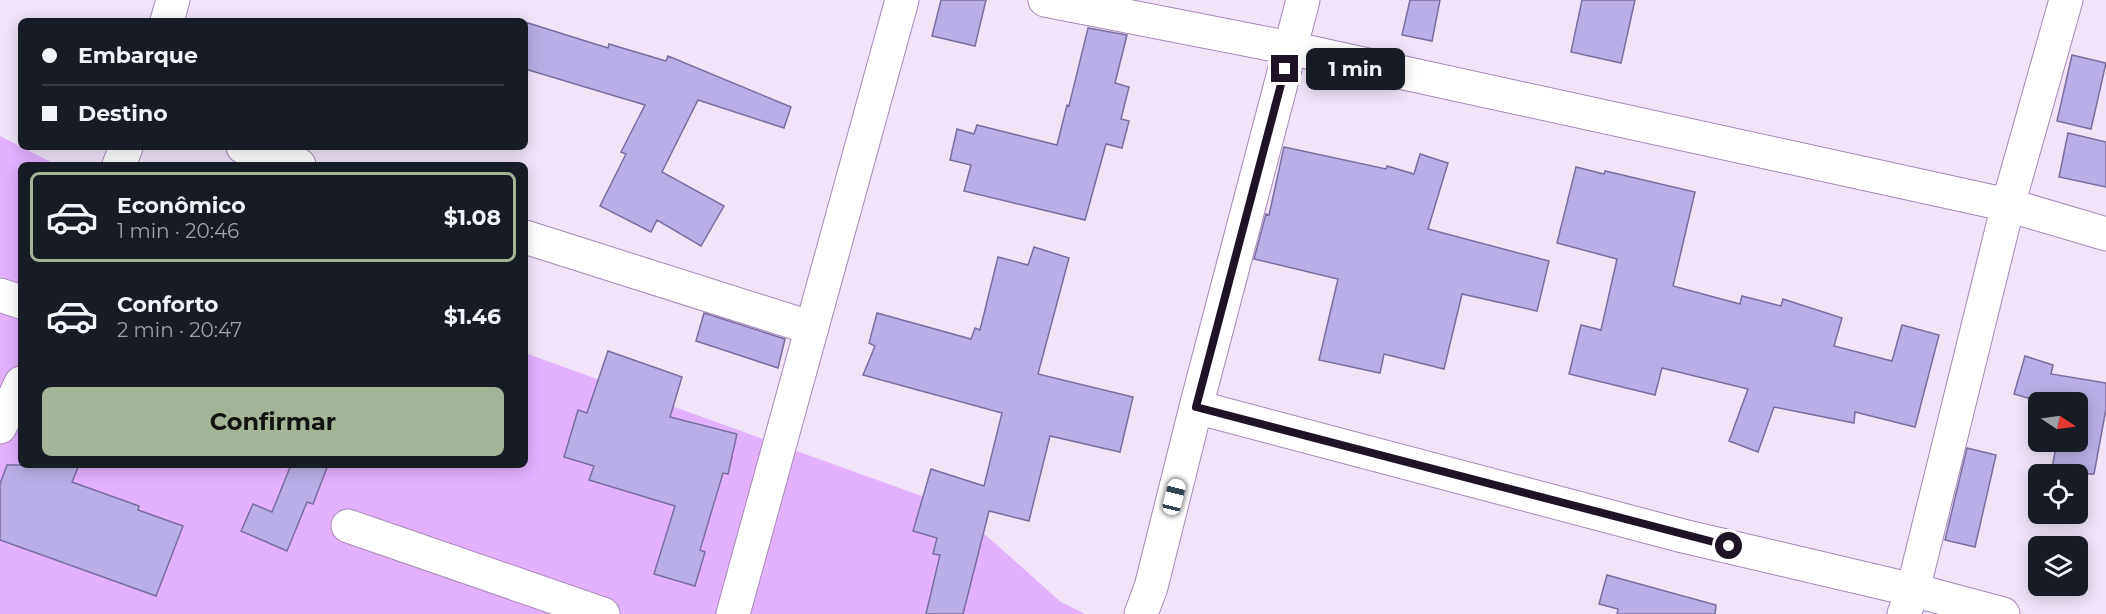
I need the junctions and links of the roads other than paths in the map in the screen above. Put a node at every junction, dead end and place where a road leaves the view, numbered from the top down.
1 (173, 0) edge
2 (902, 0) edge
3 (1045, 0) edge
4 (1303, 0) edge
5 (2066, 0) edge
6 (168, 18) edge
7 (1290, 48) junction
8 (252, 150) edge
9 (290, 162) edge
10 (2008, 205) junction
11 (2106, 234) edge
12 (528, 238) edge
13 (0, 295) edge
14 (18, 301) edge
15 (813, 328) junction
16 (18, 389) edge
17 (1196, 407) junction
18 (0, 427) edge
19 (348, 526) dead end
20 (1909, 602) edge
21 (603, 614) edge
22 (733, 614) edge
23 (1141, 614) edge
24 (2003, 614) edge

1 - 6 street
2 - 15 street
3 - 7 street
4 - 7 street
5 - 10 street
7 - 10 street
7 - 17 street
8 - 9 street
10 - 11 street
10 - 20 street
12 - 15 street
13 - 14 street
15 - 22 street
16 - 18 street
17 - 20 street
17 - 23 street
19 - 21 street
20 - 24 street

